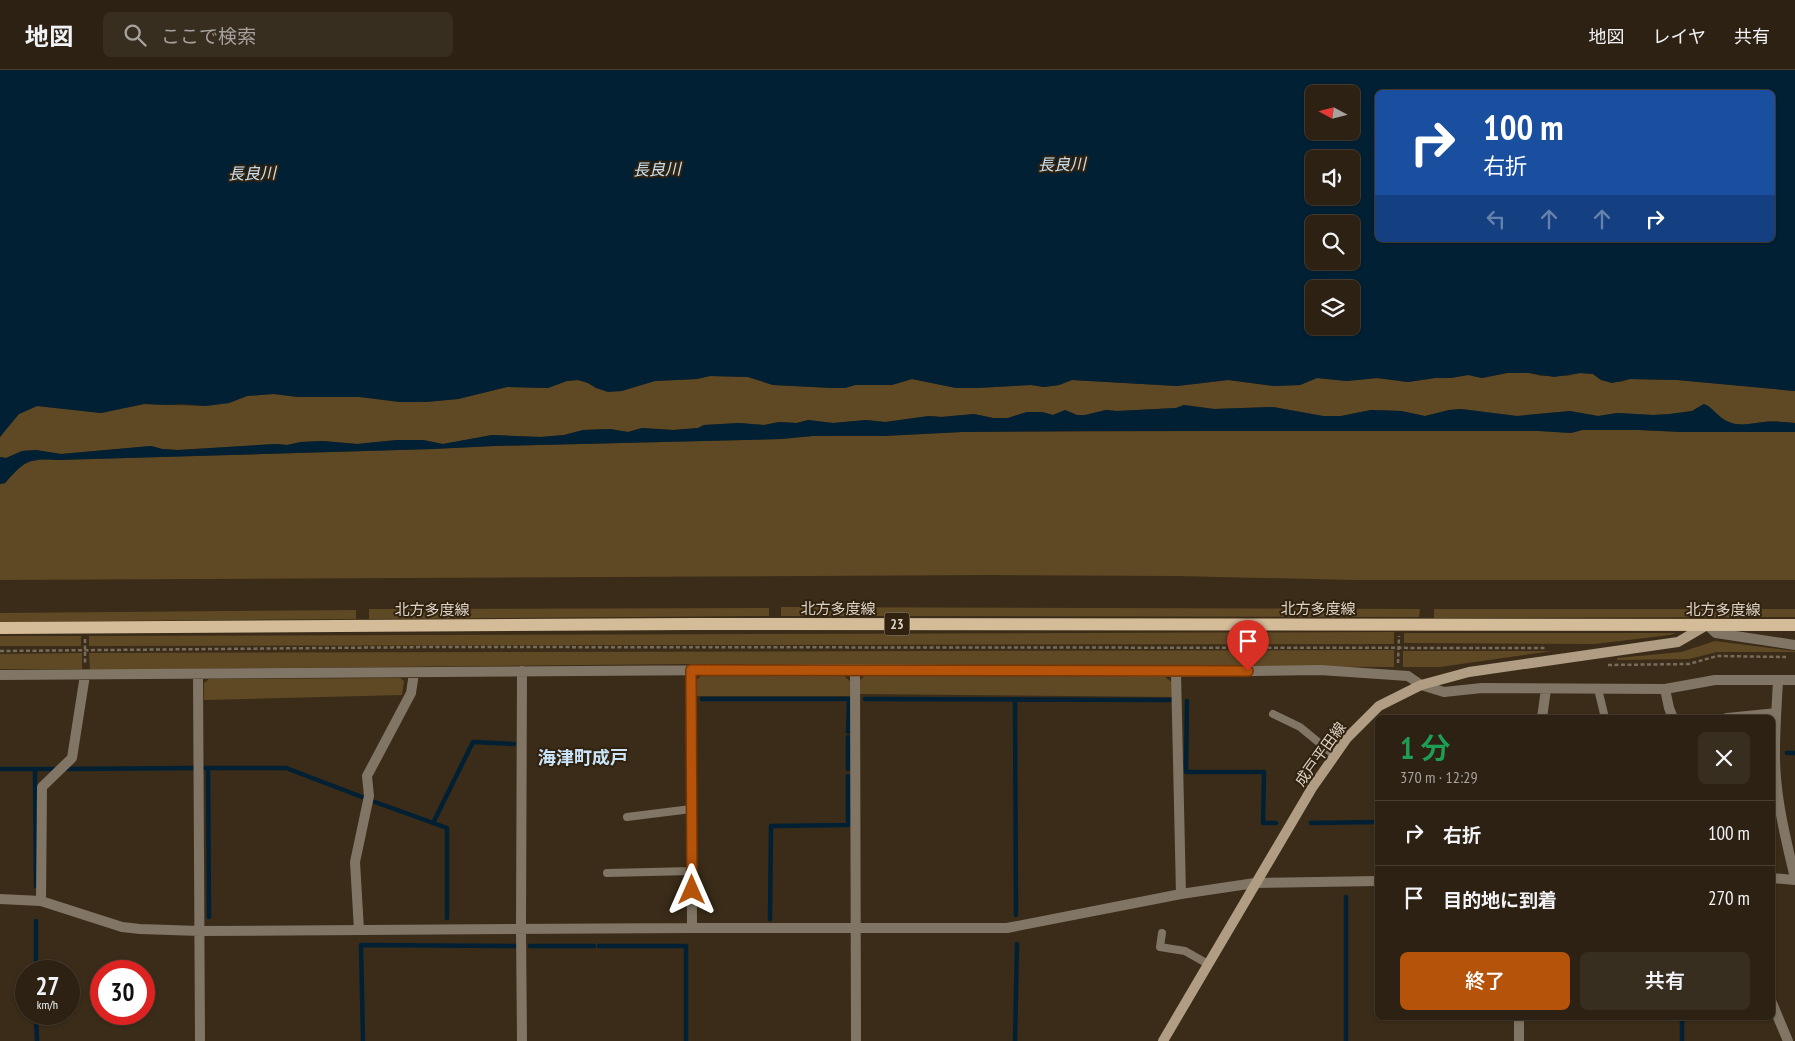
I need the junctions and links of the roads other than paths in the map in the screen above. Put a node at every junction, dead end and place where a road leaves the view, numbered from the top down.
1 (1707, 625) junction
2 (1795, 625) edge
3 (0, 628) edge
4 (1795, 645) edge
5 (691, 670) junction
6 (855, 670) junction
7 (522, 671) junction
8 (414, 672) junction
9 (1176, 672) junction
10 (85, 675) junction
11 (198, 675) junction
12 (0, 676) edge
13 (1778, 680) junction
14 (1795, 680) edge
15 (1421, 685) junction
16 (1546, 689) junction
17 (1598, 689) junction
18 (1665, 689) junction
19 (1777, 712) junction
20 (1274, 714) dead end
21 (1542, 715) edge
22 (1604, 715) edge
23 (1672, 715) edge
24 (1747, 715) edge
25 (1334, 755) junction
26 (691, 809) junction
27 (627, 817) dead end
28 (692, 871) junction
29 (607, 873) dead end
30 (1775, 878) edge
31 (1795, 879) edge
32 (1375, 881) edge
33 (1255, 883) junction
34 (1181, 894) junction
35 (0, 899) edge
36 (41, 901) junction
37 (520, 928) junction
38 (692, 928) junction
39 (856, 928) junction
40 (359, 930) junction
41 (200, 932) junction
42 (1162, 933) dead end
43 (1208, 964) junction
44 (1775, 1010) edge
45 (1519, 1020) edge
46 (200, 1041) edge
47 (522, 1041) edge
48 (856, 1041) edge
49 (1163, 1041) edge
50 (1519, 1041) edge
51 (1788, 1041) edge

1 - 2 main road, 北方多度線 / 23
1 - 3 main road, 北方多度線 / 23
1 - 4 street
1 - 15 main road, 成戸平田線
5 - 6 street
5 - 7 street
5 - 26 street
6 - 9 street
6 - 39 street
7 - 8 street
7 - 37 street
8 - 11 street
8 - 40 street
9 - 15 street
9 - 34 street
10 - 11 street
10 - 12 street
10 - 36 street
11 - 41 street
13 - 14 street
13 - 18 street
13 - 19 street
15 - 16 street
15 - 25 main road, 成戸平田線
16 - 17 street
16 - 21 street
17 - 18 street
17 - 22 lane
18 - 23 street
19 - 24 lane
19 - 31 street
20 - 25 lane
25 - 33 main road, 成戸平田線
26 - 27 lane
26 - 28 street
28 - 29 lane
28 - 38 street
30 - 31 street
32 - 33 street
33 - 34 street
33 - 43 main road, 成戸平田線
34 - 39 street
35 - 36 street
36 - 41 street
37 - 38 street
37 - 40 street
37 - 47 street
38 - 39 street
39 - 48 street
40 - 41 street
41 - 46 street
42 - 43 lane
43 - 49 main road, 成戸平田線
44 - 51 street
45 - 50 street

